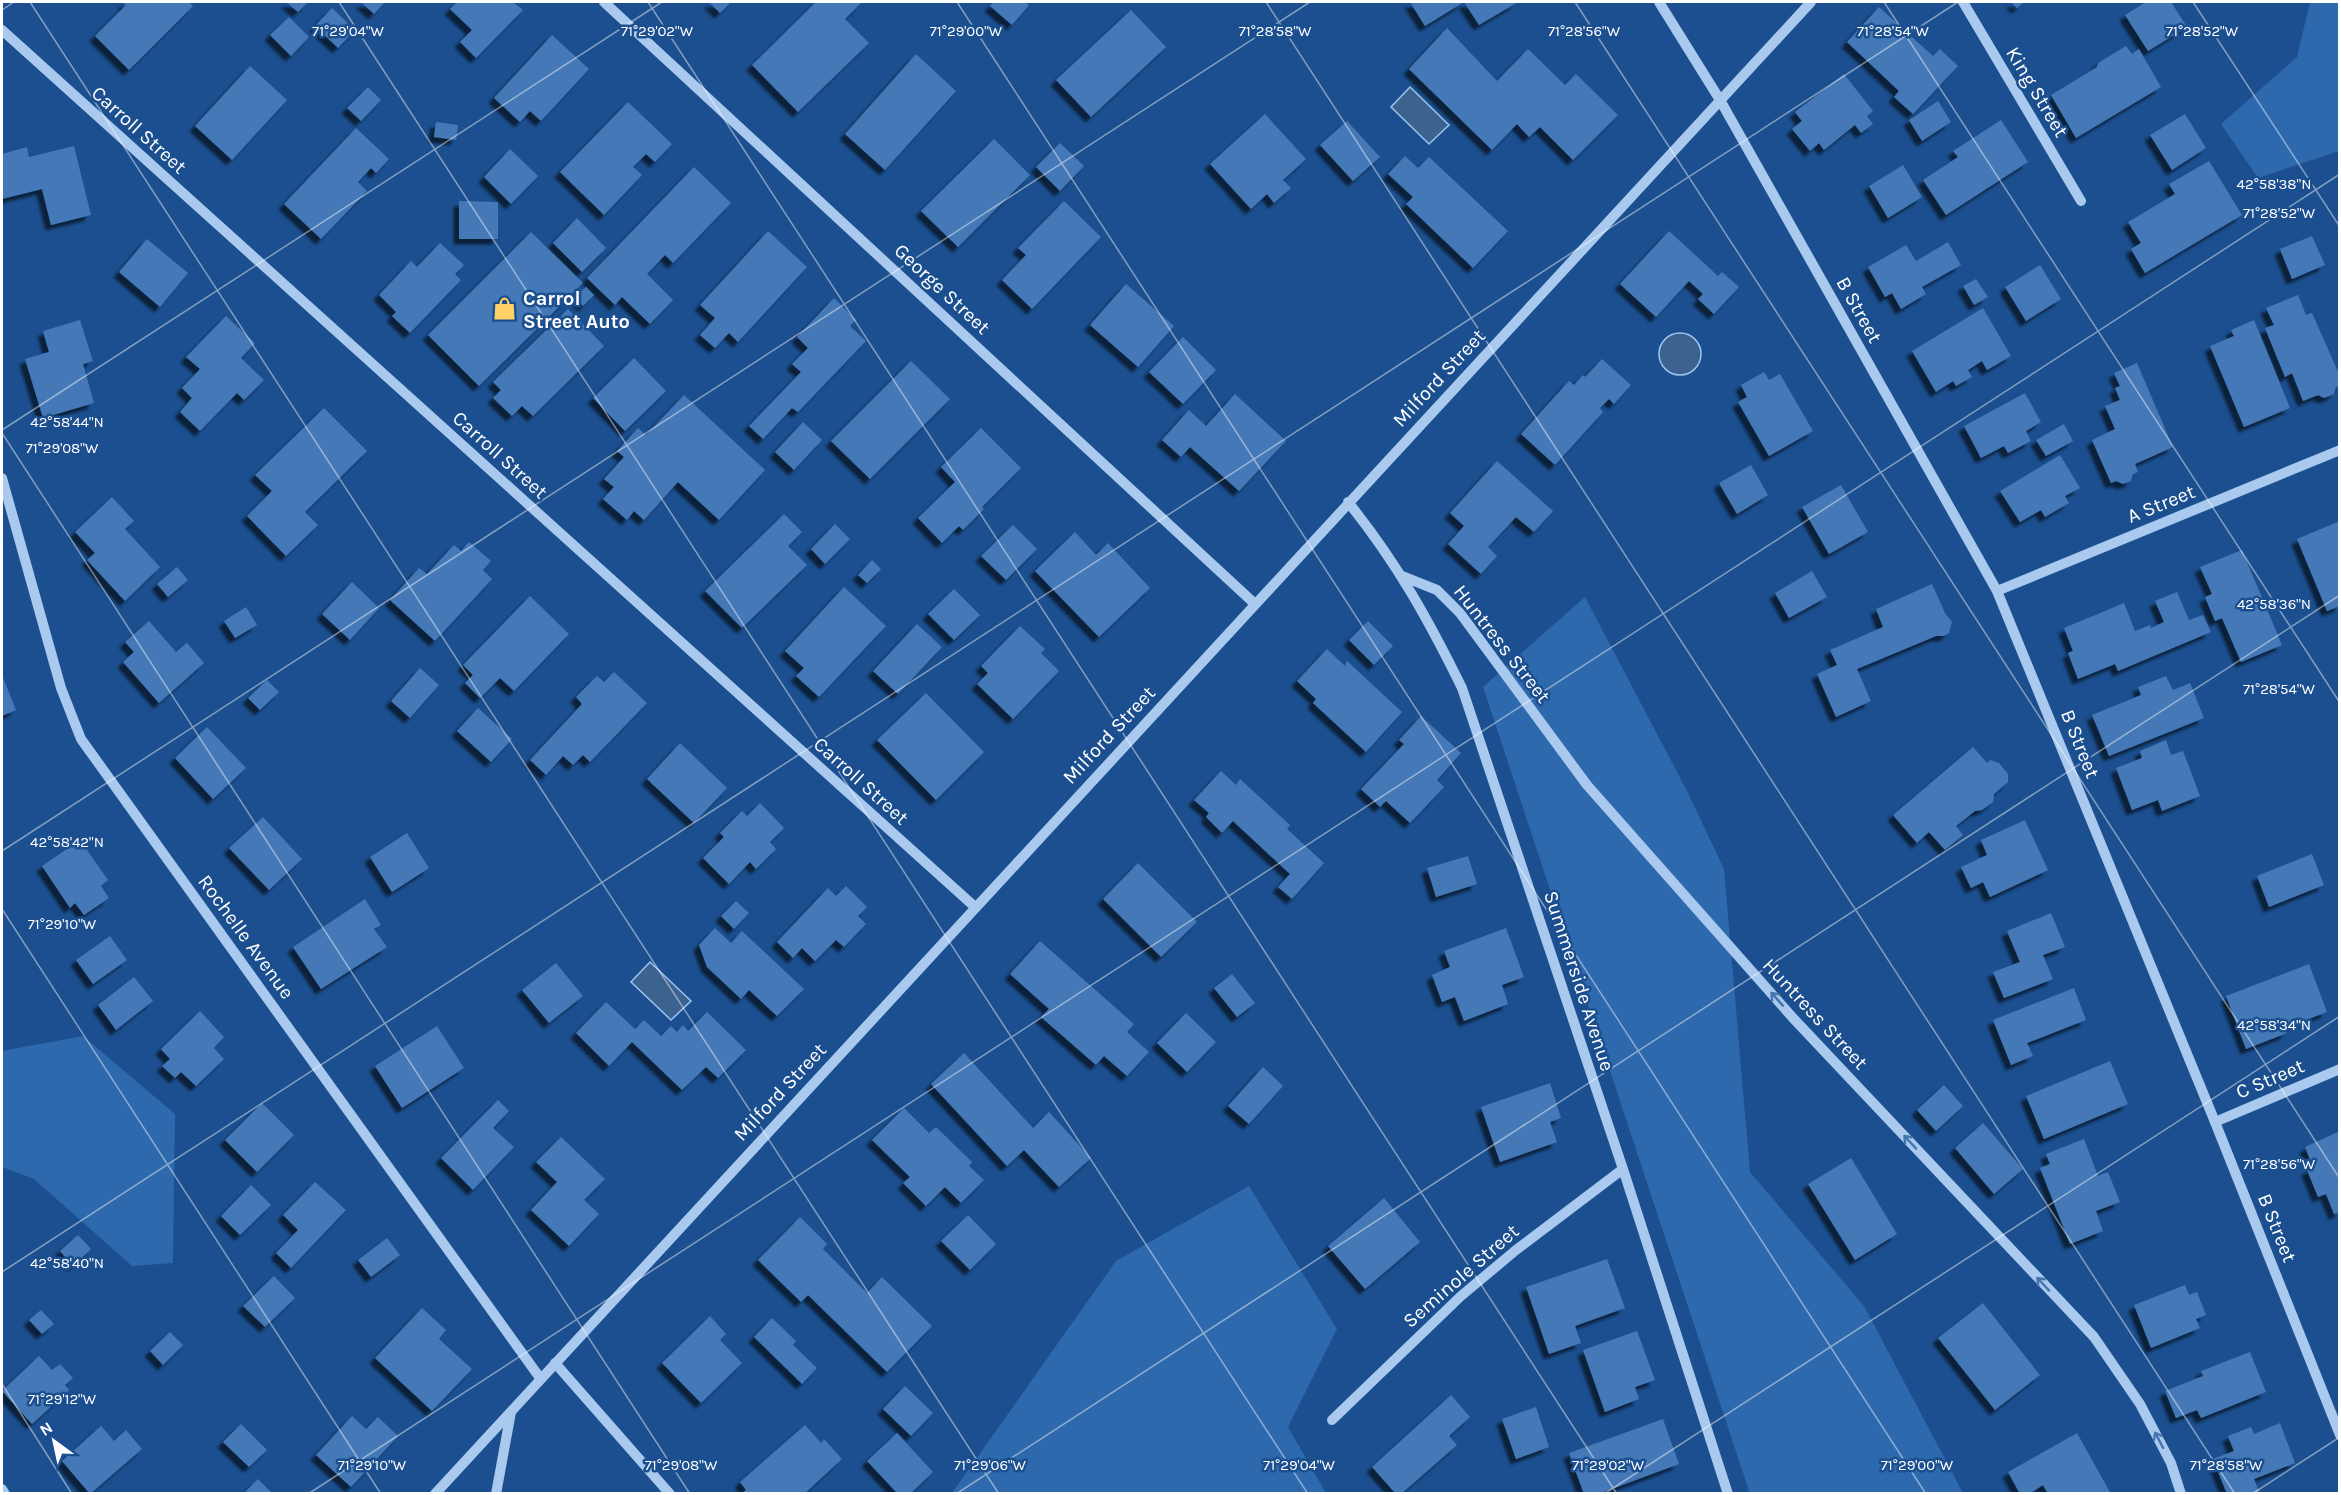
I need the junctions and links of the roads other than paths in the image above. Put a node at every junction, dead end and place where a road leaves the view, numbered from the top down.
1 (604, 2) edge
2 (1659, 2) edge
3 (1811, 2) edge
4 (1963, 2) edge
5 (2, 30) edge
6 (1720, 100) junction
7 (2081, 201) dead end
8 (2340, 450) edge
9 (2, 478) edge
10 (1348, 502) junction
11 (1402, 576) junction
12 (1997, 591) junction
13 (1255, 604) junction
14 (975, 907) junction
15 (2340, 1069) edge
16 (2215, 1122) junction
17 (1623, 1168) junction
18 (555, 1363) junction
19 (540, 1378) junction
20 (511, 1412) junction
21 (1332, 1420) dead end
22 (2340, 1435) edge
23 (2, 1489) edge
24 (5, 1494) edge
25 (435, 1494) edge
26 (496, 1494) edge
27 (670, 1494) edge
28 (1728, 1494) edge
29 (2181, 1494) edge

1 - 13 street, George Street
2 - 6 street, B Street
3 - 6 street, Milford Street
4 - 7 street, King Street
5 - 14 street, Carroll Street
6 - 10 street, Milford Street
6 - 12 street, B Street
8 - 12 street, A Street
9 - 19 street, Rochelle Avenue
10 - 11 street, Summerside Avenue
10 - 13 street, Milford Street
11 - 17 street, Summerside Avenue
29 -> 11 street, Huntress Street
12 - 16 street, B Street
13 - 14 street, Milford Street
14 - 18 street, Milford Street
15 - 16 street, C Street
16 - 22 street, B Street
17 - 21 street, Seminole Street
17 - 28 street, Summerside Avenue
18 - 19 street, Milford Street
18 - 27 street
19 - 20 street, Milford Street
20 - 25 street, Milford Street
20 - 26 street
23 - 24 street

